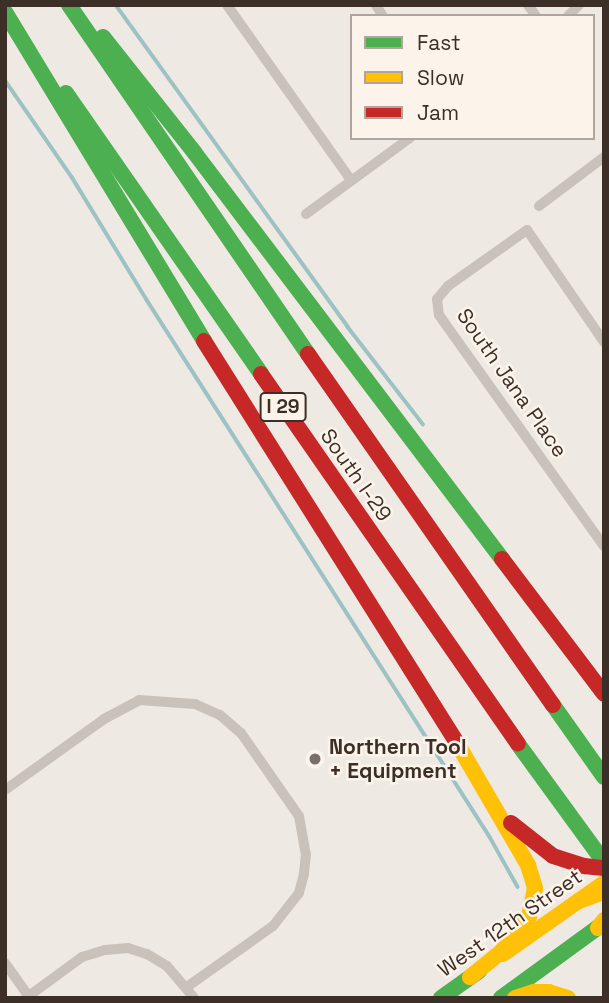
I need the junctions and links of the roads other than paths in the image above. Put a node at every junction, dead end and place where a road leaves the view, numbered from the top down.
1 (6, 5) edge
2 (69, 5) edge
3 (78, 5) edge
4 (227, 5) edge
5 (5, 12) edge
6 (407, 140) edge
7 (604, 157) edge
8 (352, 180) junction
9 (538, 206) dead end
10 (306, 214) dead end
11 (604, 342) edge
12 (604, 546) edge
13 (604, 694) edge
14 (604, 777) edge
15 (5, 790) edge
16 (491, 799) junction
17 (604, 862) edge
18 (604, 868) edge
19 (604, 883) edge
20 (604, 892) edge
21 (579, 901) junction
22 (602, 924) edge
23 (5, 963) edge
24 (470, 977) junction
25 (187, 987) junction
26 (28, 997) edge
27 (194, 998) edge
28 (441, 998) edge
29 (501, 998) edge
30 (514, 998) edge
31 (568, 998) edge

1 - 17 main road, South I-29 / I 29
2 - 14 main road, South I-29 / I 29
3 - 13 main road
4 - 8 street
5 - 16 main road
6 - 8 street
7 - 9 street
8 - 10 street
11 - 12 street, South Jana Place
15 - 25 street
16 - 18 main road
16 - 24 main road
19 - 21 main road, West 12th Street
20 - 21 main road
21 - 24 main road, West 12th Street
22 - 29 main road
23 - 26 street
24 - 28 main road, West 12th Street
25 - 26 street
25 - 27 street
30 - 31 main road

